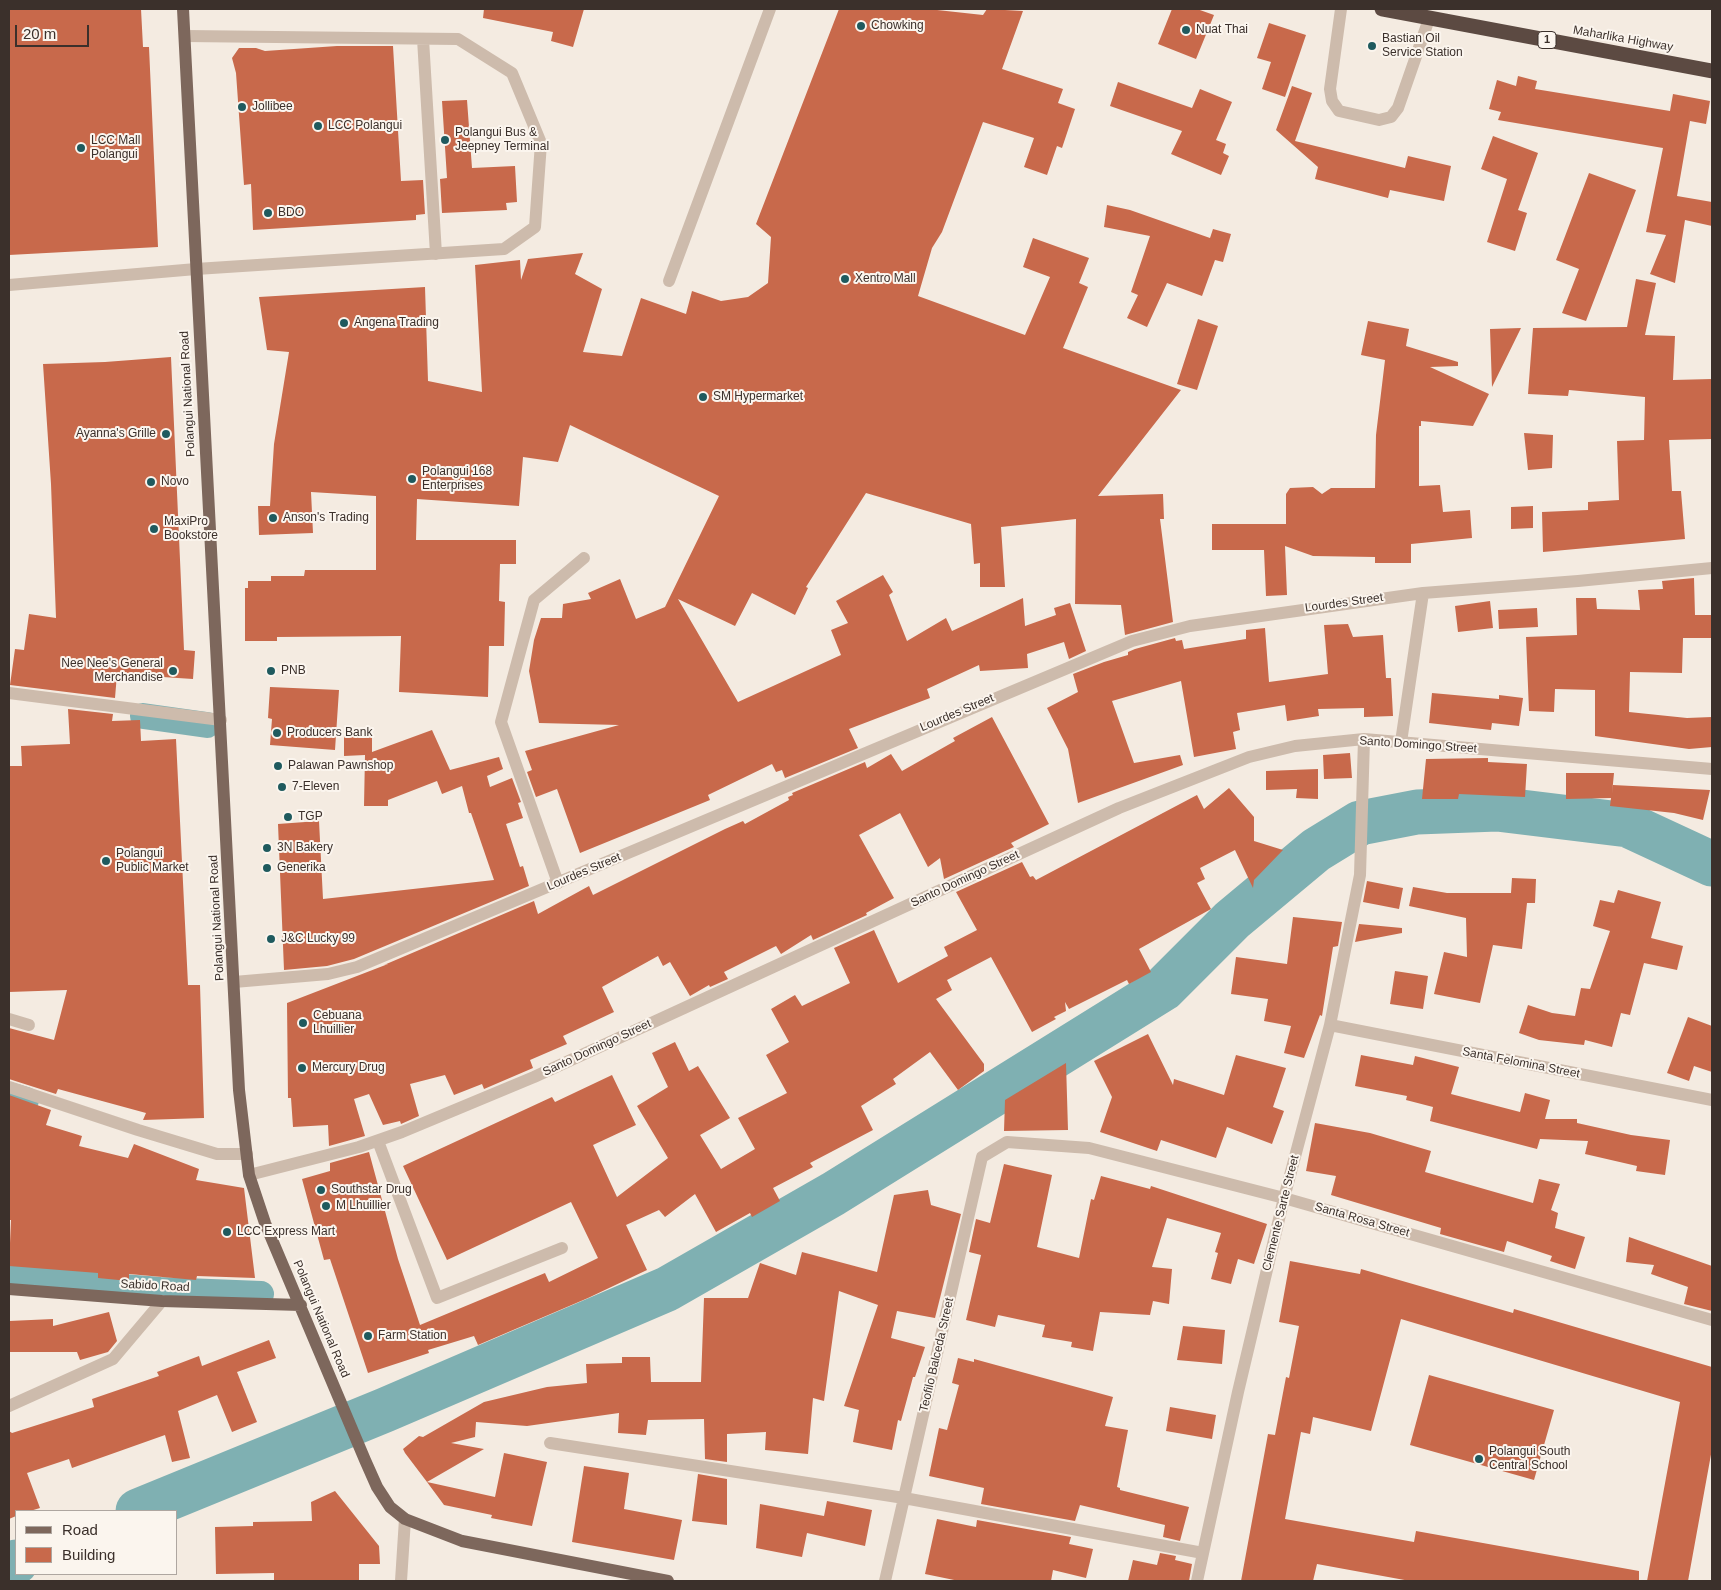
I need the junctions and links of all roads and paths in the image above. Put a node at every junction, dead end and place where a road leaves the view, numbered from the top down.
1 (183, 9) edge
2 (770, 9) edge
3 (1341, 9) edge
4 (1382, 9) edge
5 (1429, 19) junction
6 (185, 36) junction
7 (423, 39) junction
8 (1712, 71) edge
9 (436, 254) junction
10 (196, 269) junction
11 (669, 281) dead end
12 (9, 285) edge
13 (584, 558) dead end
14 (1712, 568) edge
15 (1423, 592) junction
16 (9, 693) edge
17 (221, 720) junction
18 (1364, 738) junction
19 (1401, 742) junction
20 (1712, 769) edge
21 (558, 884) junction
22 (234, 982) junction
23 (9, 1019) edge
24 (29, 1025) dead end
25 (1330, 1025) junction
26 (9, 1087) edge
27 (1712, 1100) edge
28 (378, 1141) junction
29 (1007, 1142) joint
30 (247, 1154) junction
31 (249, 1175) junction
32 (1284, 1198) junction
33 (562, 1248) dead end
34 (9, 1289) edge
35 (162, 1301) junction
36 (301, 1305) junction
37 (1712, 1320) edge
38 (9, 1406) edge
39 (550, 1443) dead end
40 (904, 1498) junction
41 (405, 1519) junction
42 (1203, 1553) junction
43 (401, 1581) edge
44 (668, 1581) edge
45 (886, 1581) edge
46 (1197, 1581) edge

1 - 6 main road, Polangui National Road
2 - 11 street
3 - 5 street
4 - 5 highway, Maharlika Highway / 1
5 - 8 highway, Maharlika Highway / 1
6 - 7 street
6 - 10 main road, Polangui National Road
7 - 9 street
7 - 9 street
9 - 10 street
10 - 12 street
10 - 17 main road, Polangui National Road
13 - 21 street
14 - 15 street, Lourdes Street
15 - 19 street
15 - 21 street, Lourdes Street
16 - 17 street
17 - 22 main road, Polangui National Road
18 - 19 street, Santo Domingo Street
18 - 25 street, Clemente Sarte Street
18 - 28 street, Santo Domingo Street
19 - 20 street, Santo Domingo Street
21 - 22 street, Lourdes Street
22 - 30 main road, Polangui National Road
23 - 24 street
25 - 27 street, Santa Felomina Street
25 - 32 street, Clemente Sarte Street
26 - 30 street
28 - 31 street, Santo Domingo Street
28 - 33 street
29 - 32 street, Santa Rosa Street
29 - 40 street, Teofilo Balceda Street
30 - 31 main road, Polangui National Road
31 - 36 main road, Polangui National Road
32 - 37 street, Santa Rosa Street
32 - 42 street, Clemente Sarte Street
34 - 35 main road, Sabido Road
35 - 36 main road, Sabido Road
35 - 38 street
36 - 41 main road, Polangui National Road
39 - 40 street
40 - 42 street
40 - 45 street, Teofilo Balceda Street
41 - 43 street
41 - 44 main road, Polangui National Road
42 - 46 street, Clemente Sarte Street

